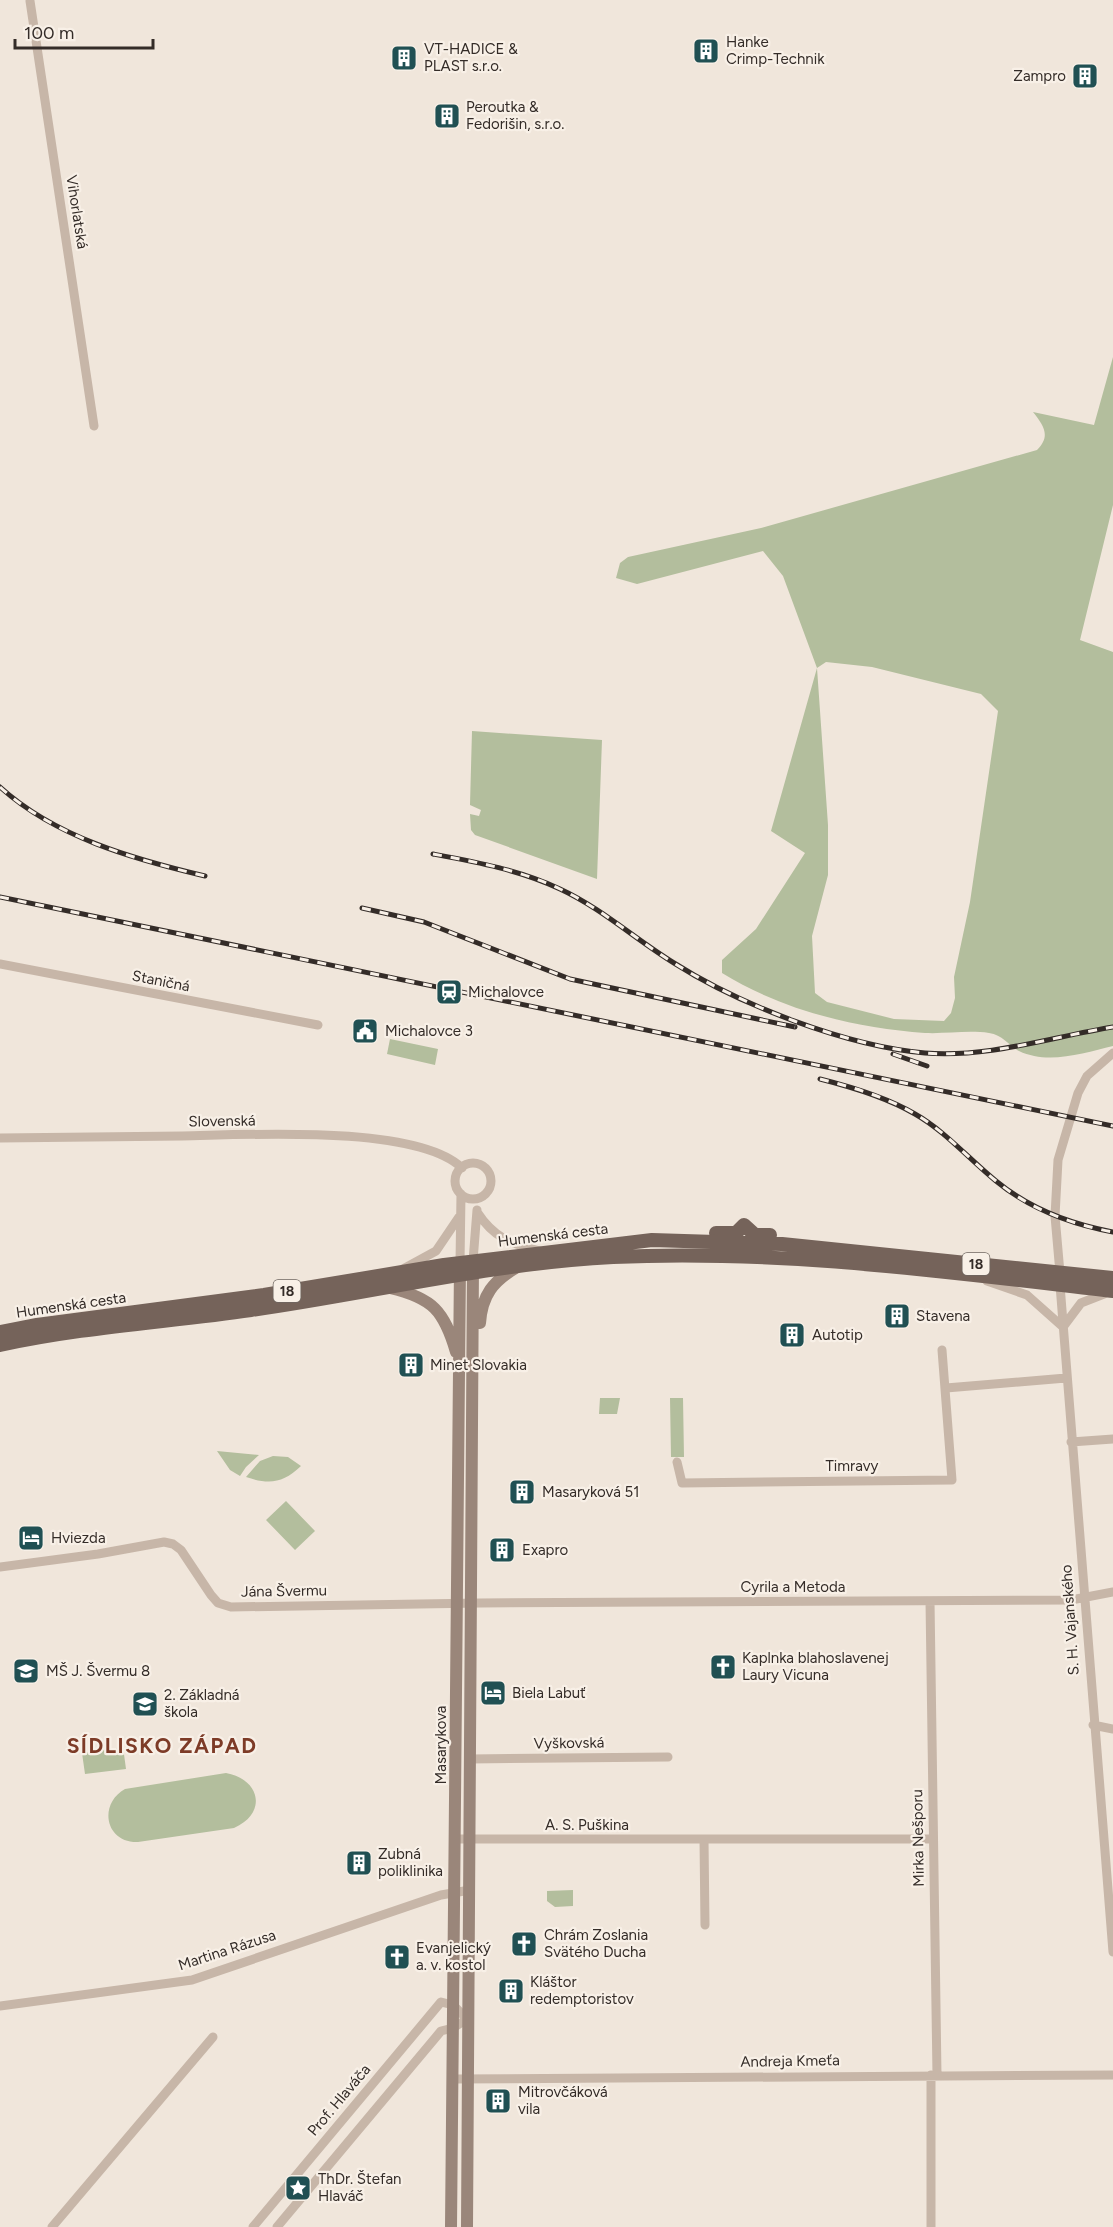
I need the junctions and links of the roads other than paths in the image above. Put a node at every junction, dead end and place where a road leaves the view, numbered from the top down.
1 (30, 1) edge
2 (94, 426) dead end
3 (0, 963) edge
4 (318, 1025) dead end
5 (1113, 1053) edge
6 (0, 1138) edge
7 (462, 1167) junction
8 (461, 1194) junction
9 (480, 1198) junction
10 (477, 1212) junction
11 (459, 1217) junction
12 (545, 1252) junction
13 (517, 1267) junction
14 (466, 1269) junction
15 (394, 1274) junction
16 (962, 1274) junction
17 (1113, 1278) edge
18 (1060, 1279) junction
19 (390, 1288) junction
20 (1113, 1292) edge
21 (1063, 1327) junction
22 (0, 1332) edge
23 (0, 1345) edge
24 (942, 1350) dead end
25 (474, 1354) junction
26 (460, 1365) junction
27 (1066, 1378) junction
28 (946, 1388) junction
29 (1113, 1439) edge
30 (1071, 1442) junction
31 (676, 1462) dead end
32 (0, 1567) edge
33 (1113, 1592) edge
34 (1083, 1597) junction
35 (930, 1601) junction
36 (472, 1603) junction
37 (457, 1604) junction
38 (456, 1716) junction
39 (471, 1716) junction
40 (1093, 1725) junction
41 (1113, 1729) edge
42 (668, 1757) dead end
43 (471, 1759) junction
44 (456, 1839) junction
45 (704, 1839) junction
46 (933, 1839) junction
47 (470, 1840) junction
48 (470, 1890) junction
49 (455, 1891) junction
50 (705, 1925) dead end
51 (1113, 1952) edge
52 (447, 2003) junction
53 (0, 2006) edge
54 (467, 2019) junction
55 (453, 2028) junction
56 (213, 2037) dead end
57 (383, 2071) junction
58 (934, 2075) junction
59 (1113, 2075) edge
60 (453, 2079) junction
61 (467, 2079) junction
62 (396, 2082) junction
63 (54, 2226) edge
64 (253, 2227) edge
65 (277, 2227) edge
66 (451, 2227) edge
67 (467, 2227) edge
68 (931, 2227) edge

1 - 2 street, Vihorlatská
3 - 4 street, Staničná
5 - 18 street, S. H. Vajanského
6 - 7 street, Slovenská
7 - 8 street
7 - 9 street
8 - 9 street
8 - 11 street
9 - 10 street
10 - 12 street
10 - 14 street
11 - 14 street
11 - 15 street
12 - 14 main road, Humenská cesta / 18
12 - 18 main road, Humenská cesta / 18
13 - 14 main road, Humenská cesta / 18
13 - 16 main road, Humenská cesta / 18
13 - 25 main road
14 - 15 main road, Humenská cesta / 18
14 - 19 main road, Humenská cesta / 18
14 - 25 main road, Masarykova
14 - 26 main road, Masarykova
15 - 22 main road, Humenská cesta / 18
16 - 18 main road, Humenská cesta / 18
16 - 21 street
17 - 18 main road, Humenská cesta / 18
18 - 20 main road, Humenská cesta / 18
18 - 21 street, S. H. Vajanského
19 - 23 main road, Humenská cesta / 18
19 - 26 main road
20 - 21 street
21 - 27 street, S. H. Vajanského
24 - 28 street, Timravy
25 - 36 main road, Masarykova
26 - 37 main road, Masarykova
27 - 28 street
27 - 30 street, S. H. Vajanského
28 - 31 street, Timravy
29 - 30 street
30 - 34 street, S. H. Vajanského
32 - 37 street, Jána Švermu
33 - 34 street, Cyrila a Metoda
34 - 35 street, Cyrila a Metoda
34 - 40 street, S. H. Vajanského
35 - 36 street, Cyrila a Metoda
35 - 46 street, Mirka Nešporu
36 - 37 street, Jána Švermu
36 - 39 main road, Masarykova
37 - 38 main road, Masarykova
38 - 39 street
38 - 44 main road, Masarykova
39 - 43 main road, Masarykova
40 - 41 street
40 - 51 street, S. H. Vajanského
42 - 43 street, Vyškovská
43 - 47 main road, Masarykova
44 - 47 street, A. S. Puškina
44 - 49 main road, Masarykova
45 - 46 street, A. S. Puškina
45 - 47 street, A. S. Puškina
45 - 50 street
46 - 58 street, Mirka Nešporu
47 - 48 main road, Masarykova
48 - 49 street, Martina Rázusa
48 - 54 main road, Masarykova
49 - 52 main road, Masarykova
49 - 53 street, Martina Rázusa
52 - 54 street
52 - 55 main road, Masarykova
52 - 57 street, Prof. Hlaváča
54 - 55 street
54 - 61 main road, Masarykova
55 - 60 main road, Masarykova
55 - 62 street
56 - 63 street
57 - 62 street
57 - 64 street, Prof. Hlaváča
58 - 59 street, Andreja Kmeťa
58 - 61 street, Andreja Kmeťa
58 - 68 street, Mirka Nešporu
60 - 61 street, Andreja Kmeťa
60 - 66 main road, Masarykova
61 - 67 main road, Masarykova
62 - 65 street

